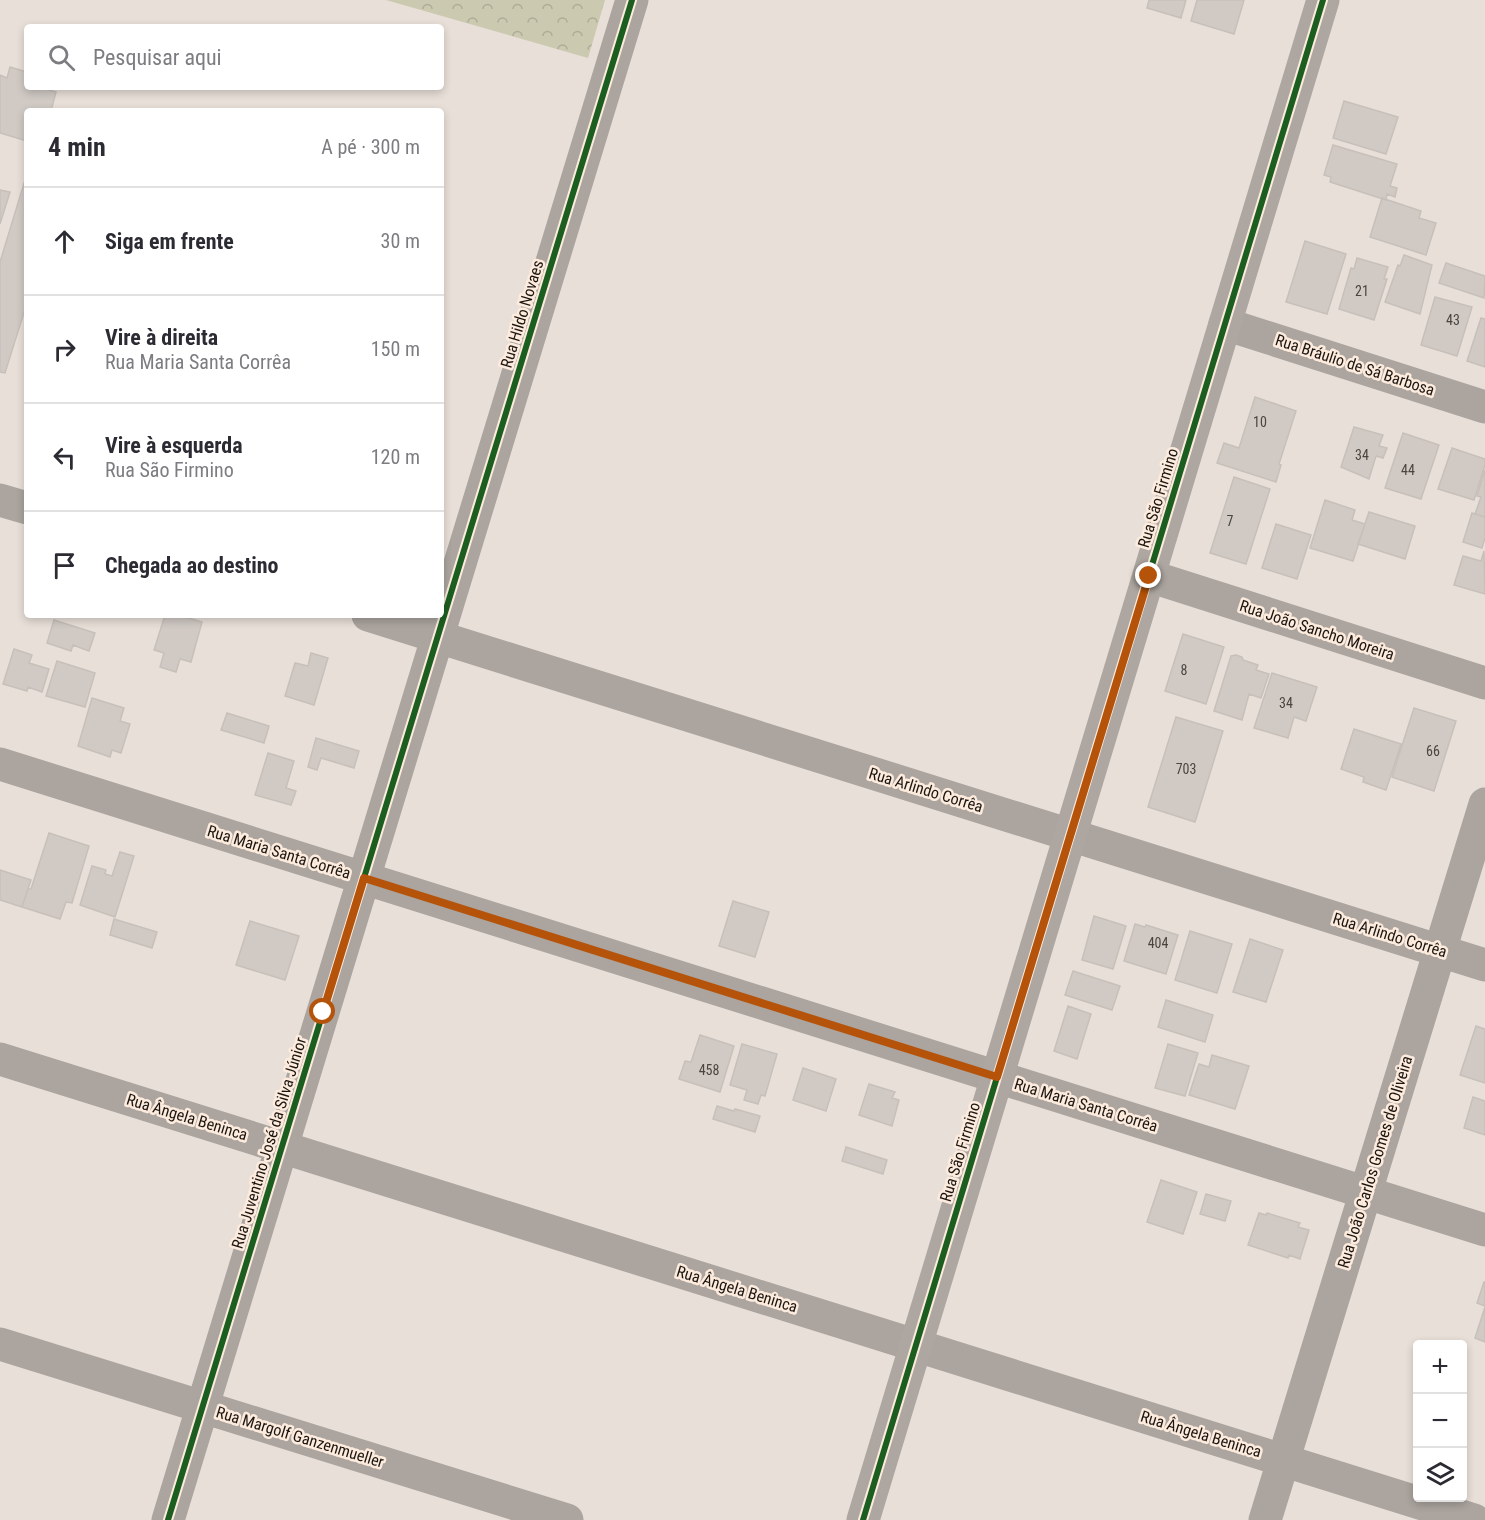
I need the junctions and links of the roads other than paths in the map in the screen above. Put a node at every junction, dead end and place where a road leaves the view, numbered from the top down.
1 (632, 0) edge
2 (1323, 0) edge
3 (1225, 324) junction
4 (1485, 407) edge
5 (0, 500) edge
6 (24, 507) edge
7 (1149, 576) junction
8 (444, 614) edge
9 (377, 618) edge
10 (443, 618) edge
11 (437, 637) junction
12 (1485, 684) edge
13 (0, 764) edge
14 (1485, 804) edge
15 (1070, 835) junction
16 (364, 878) junction
17 (1440, 951) junction
18 (1485, 965) edge
19 (0, 1059) edge
20 (997, 1077) junction
21 (282, 1147) junction
22 (1365, 1192) junction
23 (1485, 1230) edge
24 (0, 1344) edge
25 (916, 1345) junction
26 (203, 1407) junction
27 (1283, 1460) junction
28 (168, 1520) edge
29 (567, 1520) edge
30 (863, 1520) edge
31 (1265, 1520) edge
32 (1474, 1520) edge

1 - 8 street, Rua Hildo Novaes
2 - 3 main road, Rua São Firmino
3 - 4 street, Rua Bráulio de Sá Barbosa
3 - 7 main road, Rua São Firmino
5 - 6 street
7 - 12 street, Rua João Sancho Moreira
7 - 15 main road, Rua São Firmino
9 - 11 street, Rua Arlindo Corrêa
10 - 11 street, Rua Hildo Novaes
11 - 15 street, Rua Arlindo Corrêa
11 - 16 street, Rua Juventino José da Silva Júnior
13 - 16 street, Rua Maria Santa Corrêa
14 - 17 street, Rua João Carlos Gomes de Oliveira
15 - 17 street, Rua Arlindo Corrêa
15 - 20 main road, Rua São Firmino
16 - 20 street, Rua Maria Santa Corrêa
16 - 21 street, Rua Juventino José da Silva Júnior
17 - 18 street, Rua Arlindo Corrêa
17 - 22 street, Rua João Carlos Gomes de Oliveira
19 - 21 street, Rua Ângela Beninca
20 - 22 street, Rua Maria Santa Corrêa
20 - 25 main road, Rua São Firmino
21 - 25 street, Rua Ângela Beninca
21 - 26 street, Rua Juventino José da Silva Júnior
22 - 23 street, Rua Maria Santa Corrêa
22 - 27 street, Rua João Carlos Gomes de Oliveira
24 - 26 street, Rua Margolf Ganzenmueller
25 - 27 street, Rua Ângela Beninca
25 - 30 main road, Rua São Firmino
26 - 28 street, Rua Juventino José da Silva Júnior
26 - 29 street, Rua Margolf Ganzenmueller
27 - 31 street, Rua João Carlos Gomes de Oliveira
27 - 32 street, Rua Ângela Beninca

